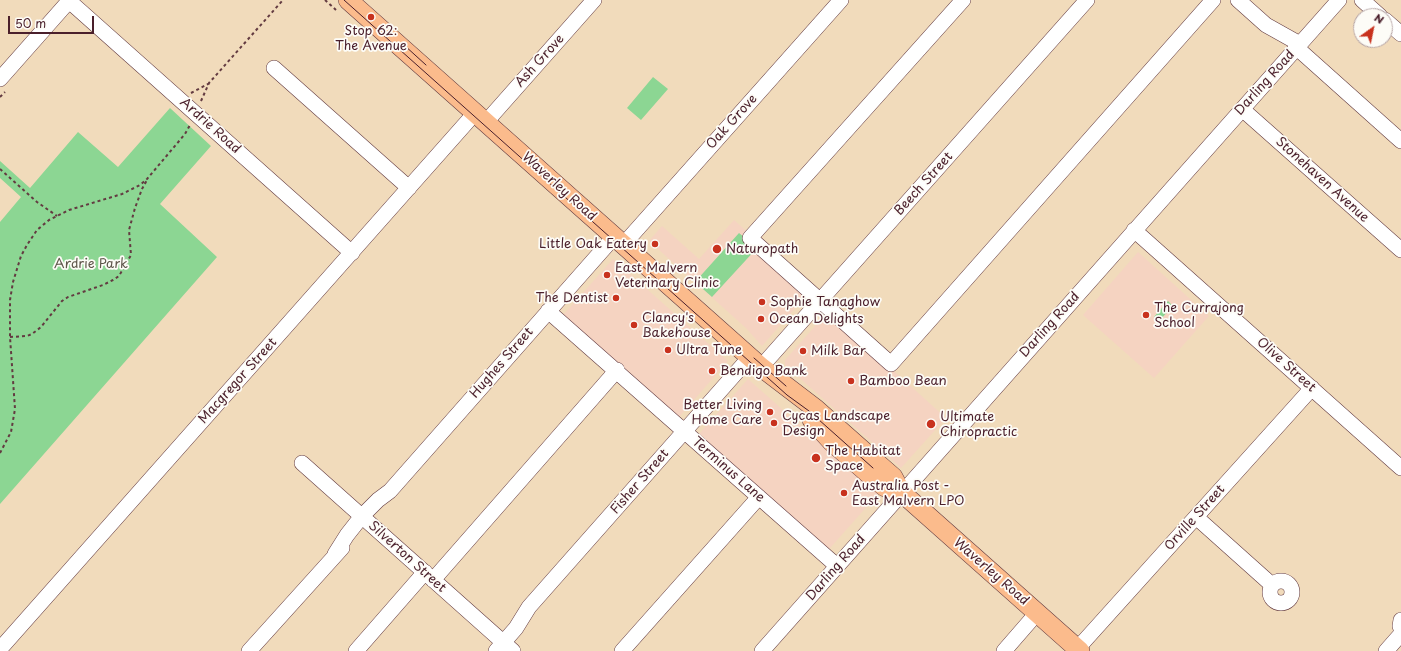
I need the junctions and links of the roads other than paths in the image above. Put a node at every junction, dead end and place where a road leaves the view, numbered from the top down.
1 (348, 0) edge
2 (594, 0) edge
3 (841, 0) edge
4 (963, 0) edge
5 (1087, 0) edge
6 (1213, 0) edge
7 (1238, 0) edge
8 (1339, 0) edge
9 (1362, 0) edge
10 (69, 1) edge
11 (1371, 8) edge
12 (1393, 27) edge
13 (1401, 34) edge
14 (1295, 49) junction
15 (274, 68) dead end
16 (0, 79) edge
17 (1242, 109) junction
18 (480, 117) junction
19 (1401, 141) edge
20 (409, 188) junction
21 (1134, 230) junction
22 (619, 241) junction
23 (1401, 250) edge
24 (352, 253) junction
25 (820, 300) junction
26 (548, 311) junction
27 (760, 366) junction
28 (617, 370) junction
29 (1312, 388) junction
30 (684, 432) junction
31 (302, 463) dead end
32 (1401, 468) edge
33 (901, 492) junction
34 (759, 497) junction
35 (1196, 516) junction
36 (365, 519) junction
37 (837, 566) junction
38 (429, 576) junction
39 (1272, 585) dead end
40 (1037, 613) junction
41 (1401, 620) edge
42 (1401, 630) edge
43 (1401, 634) edge
44 (502, 645) edge
45 (1, 647) edge
46 (1079, 650) edge
47 (249, 651) edge
48 (356, 651) edge
49 (485, 651) edge
50 (622, 651) edge
51 (762, 651) edge
52 (1004, 651) edge
53 (1386, 651) edge

1 - 18 main road, Waverley Road
2 - 18 street, Ash Grove
3 - 22 street, Oak Grove
4 - 25 street
5 - 25 street, Beech Street
6 - 25 street
7 - 14 street
8 - 14 street, Darling Road
9 - 11 street
10 - 16 street
10 - 24 street, Ardrie Road
12 - 13 street
14 - 17 street, Darling Road
14 - 19 street
15 - 20 street
17 - 21 street, Darling Road
17 - 23 street, Stonehaven Avenue
18 - 20 street, Macgregor Street
18 - 22 main road, Waverley Road
20 - 24 street, Macgregor Street
21 - 29 street, Olive Street
21 - 33 street, Darling Road
22 - 26 street, Hughes Street
22 - 27 main road, Waverley Road
24 - 45 street, Macgregor Street
25 - 27 street, Beech Street
26 - 28 street, Terminus Lane
26 - 36 street, Hughes Street
27 - 30 street, Fisher Street
27 - 33 main road, Waverley Road
28 - 30 street, Terminus Lane
28 - 38 street
29 - 32 street, Olive Street
29 - 35 street, Orville Street
30 - 34 street, Terminus Lane
30 - 44 street, Fisher Street
31 - 36 street, Silverton Street
33 - 37 street, Darling Road
33 - 40 main road, Waverley Road
34 - 37 street, Terminus Lane
34 - 50 street
35 - 39 street
35 - 46 street, Orville Street
36 - 38 street, Silverton Street
36 - 47 street, Hughes Street
37 - 51 street, Darling Road
38 - 44 street, Silverton Street
38 - 48 street
40 - 46 main road, Waverley Road
40 - 52 street
41 - 42 street
43 - 53 street
44 - 49 street, Fisher Street

